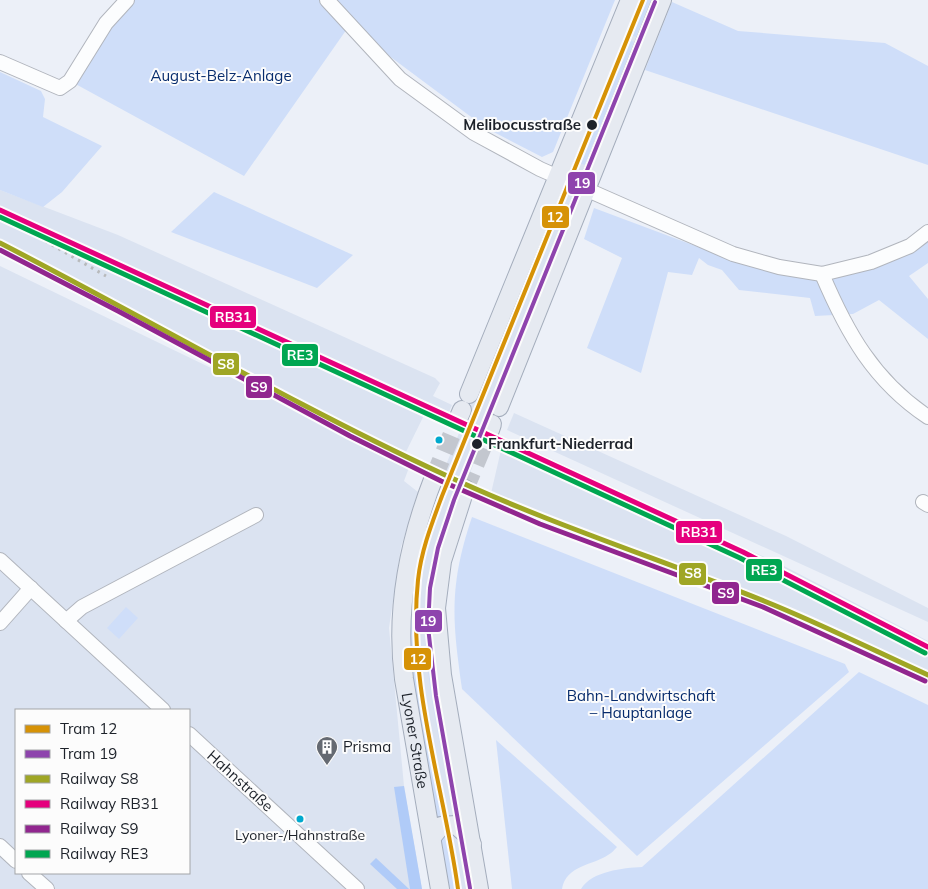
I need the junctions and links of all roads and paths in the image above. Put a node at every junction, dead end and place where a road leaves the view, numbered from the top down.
1 (126, 0) edge
2 (327, 0) edge
3 (630, 0) edge
4 (662, 0) edge
5 (0, 62) edge
6 (558, 176) junction
7 (585, 189) junction
8 (928, 232) edge
9 (822, 274) junction
10 (464, 407) tunnel mouth
11 (928, 417) edge
12 (494, 420) tunnel mouth
13 (434, 477) tunnel mouth
14 (465, 490) tunnel mouth
15 (256, 515) dead end
16 (0, 560) edge
17 (30, 588) junction
18 (66, 621) junction
19 (0, 623) edge
20 (162, 709) edge
21 (190, 735) edge
22 (432, 836) junction
23 (472, 844) junction
24 (0, 846) edge
25 (15, 860) edge
26 (30, 874) edge
27 (46, 889) edge
28 (357, 889) edge
29 (440, 889) edge
30 (479, 889) edge

1 - 5 street
2 - 6 street
3 - 6 main road
4 - 7 main road
6 - 7 street
6 - 10 main road
7 - 9 street
7 - 12 main road
8 - 9 street
9 - 11 street
13 - 22 main road, Lyoner Straße
14 - 23 main road
15 - 18 street
16 - 17 street
17 - 18 street
17 - 19 street
18 - 20 street
21 - 28 street, Hahnstraße
22 - 23 main road
22 - 29 main road, Lyoner Straße
23 - 30 main road
24 - 25 street
26 - 27 street

